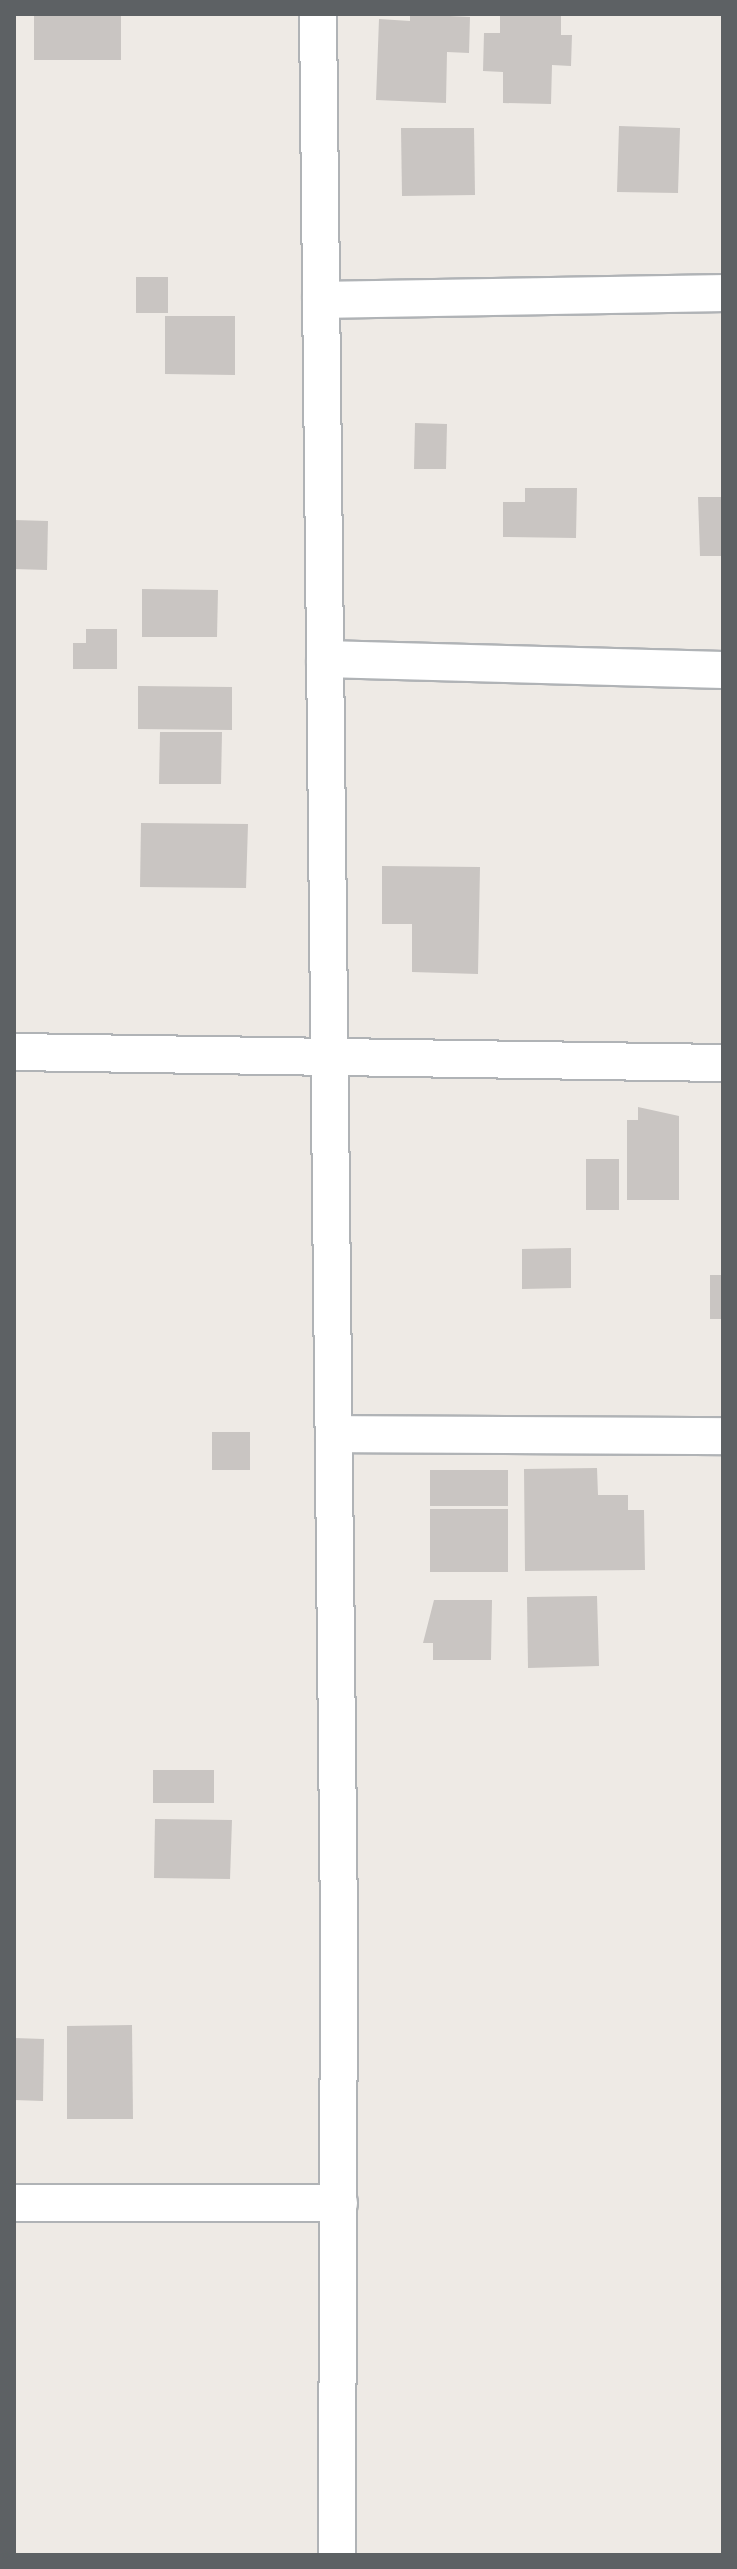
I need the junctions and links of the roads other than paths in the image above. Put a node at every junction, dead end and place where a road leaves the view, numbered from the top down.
1 (318, 14) edge
2 (723, 293) edge
3 (321, 300) junction
4 (325, 659) junction
5 (723, 670) edge
6 (14, 1052) edge
7 (330, 1052) junction
8 (723, 1063) edge
9 (334, 1434) junction
10 (723, 1436) edge
11 (14, 2203) edge
12 (339, 2203) junction
13 (337, 2555) edge

1 - 3 street
2 - 3 street
3 - 4 street
4 - 5 street
4 - 7 street
6 - 7 street
7 - 8 street
7 - 9 street
9 - 10 street
9 - 12 street
11 - 12 street
12 - 13 street

